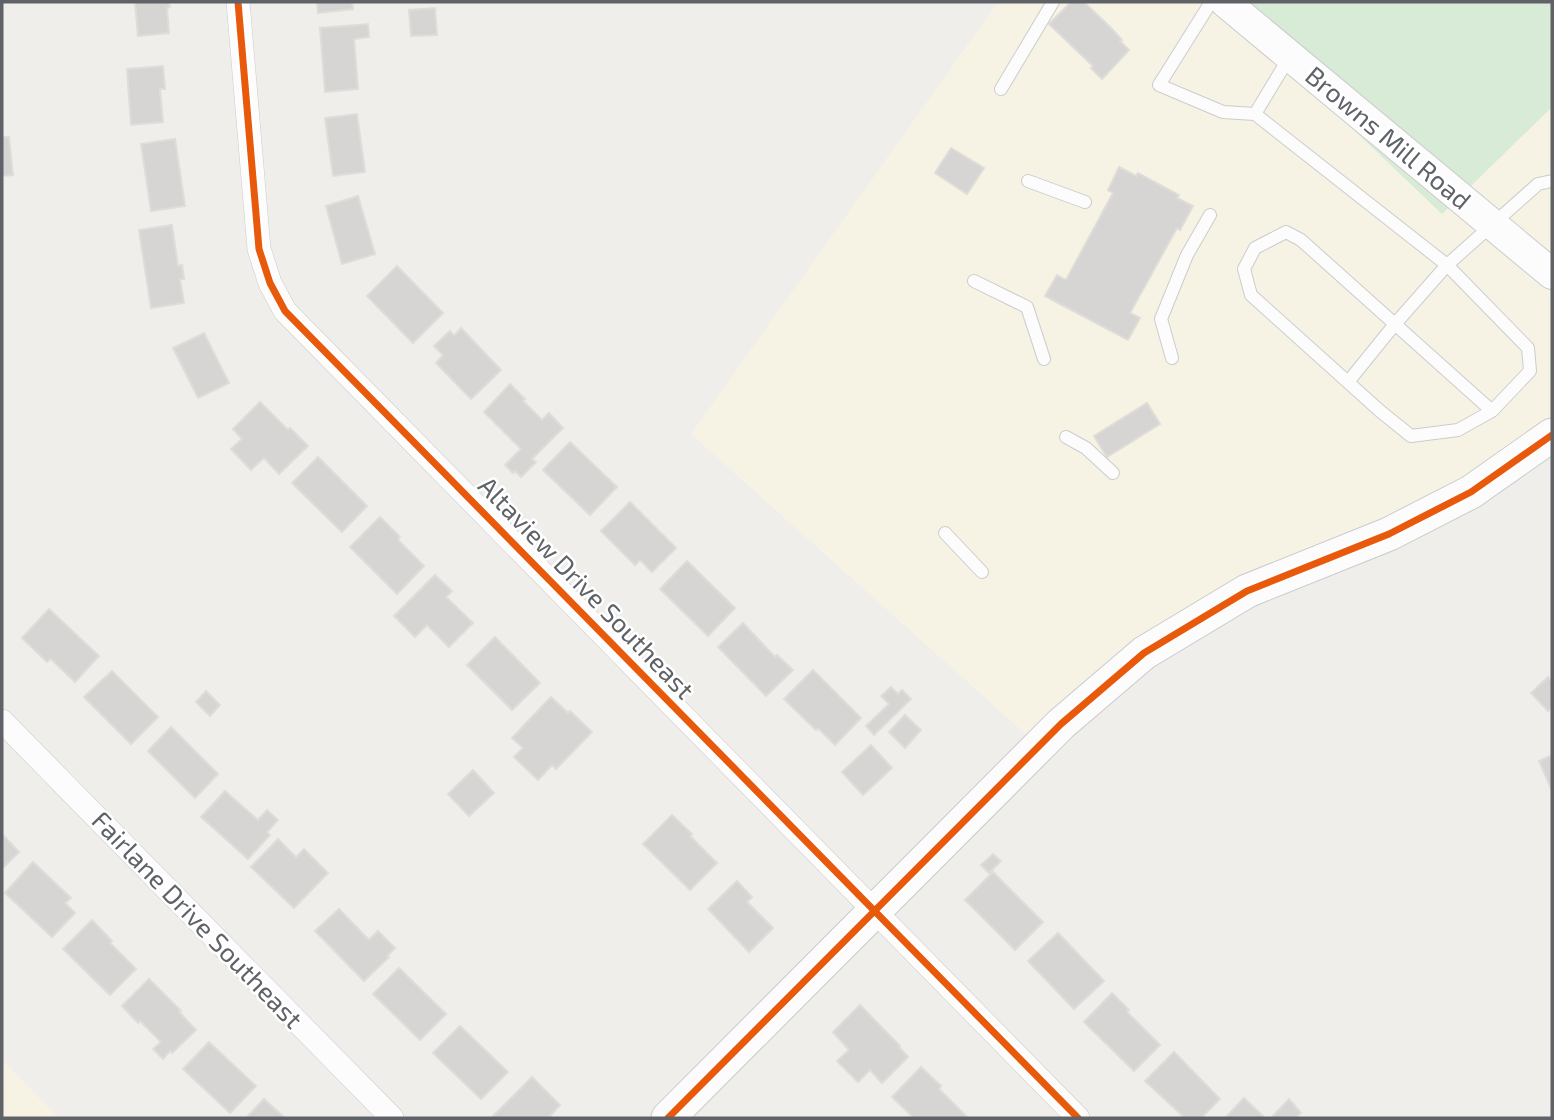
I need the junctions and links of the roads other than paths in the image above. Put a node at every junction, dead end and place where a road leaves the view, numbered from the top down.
1 (238, 2) edge
2 (1052, 2) edge
3 (1211, 2) edge
4 (1225, 2) edge
5 (1290, 56) junction
6 (1001, 89) dead end
7 (1255, 114) junction
8 (1028, 181) dead end
9 (1552, 181) edge
10 (1085, 202) dead end
11 (1210, 215) dead end
12 (1493, 225) junction
13 (1447, 265) junction
14 (1552, 274) edge
15 (974, 281) dead end
16 (1395, 324) junction
17 (1172, 358) dead end
18 (1044, 359) dead end
19 (1348, 382) junction
20 (1492, 411) junction
21 (1552, 435) edge
22 (1066, 437) dead end
23 (1113, 473) dead end
24 (945, 533) dead end
25 (982, 572) dead end
26 (2, 721) edge
27 (874, 912) junction
28 (392, 1118) edge
29 (668, 1118) edge
30 (1078, 1118) edge

1 - 27 street, Altaview Drive Southeast
2 - 6 lane
3 - 7 lane
4 - 5 street, Browns Mill Road
5 - 7 lane
5 - 12 street, Browns Mill Road
7 - 13 lane
8 - 10 lane
9 - 12 lane
11 - 17 lane
12 - 13 lane
12 - 14 street, Browns Mill Road
13 - 16 lane
13 - 20 lane
15 - 18 lane
16 - 19 lane
16 - 19 lane
16 - 20 lane
19 - 20 lane
21 - 27 main road
22 - 23 lane
24 - 25 lane
26 - 28 street, Fairlane Drive Southeast
27 - 29 main road
27 - 30 street, Altaview Drive Southeast

